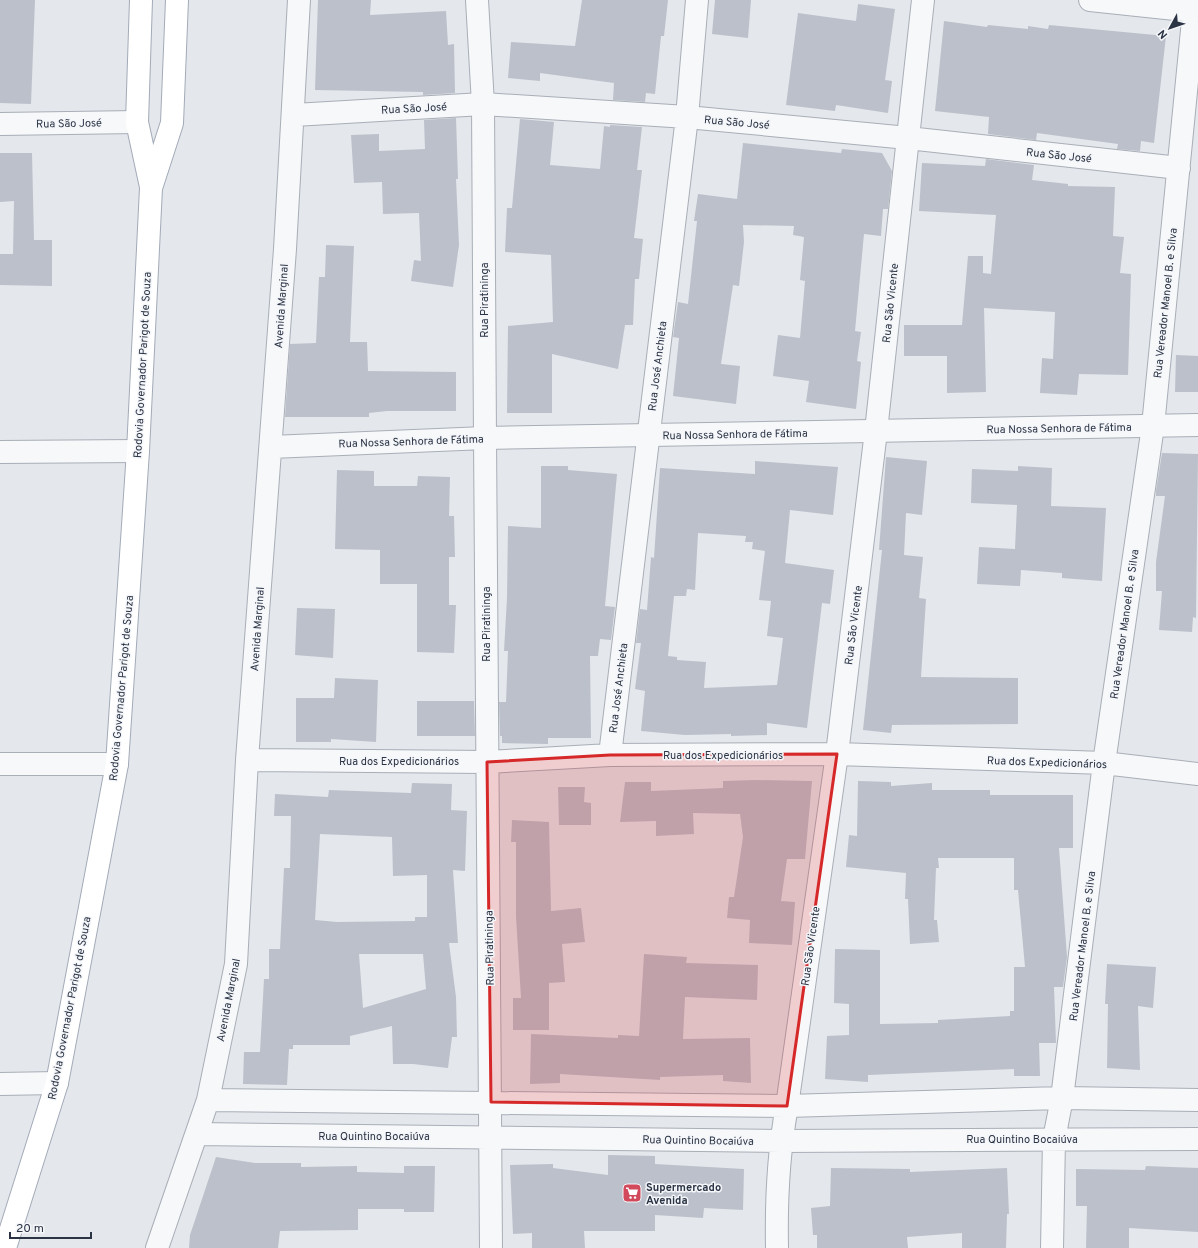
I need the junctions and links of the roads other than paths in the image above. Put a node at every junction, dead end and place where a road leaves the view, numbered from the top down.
1 (141, 0) edge
2 (177, 0) edge
3 (299, 0) edge
4 (477, 0) edge
5 (697, 0) edge
6 (923, 0) edge
7 (1090, 0) edge
8 (1194, 5) edge
9 (483, 104) junction
10 (294, 115) junction
11 (687, 117) junction
12 (137, 122) junction
13 (0, 124) edge
14 (908, 138) junction
15 (1178, 168) junction
16 (152, 188) junction
17 (1198, 425) edge
18 (1153, 426) junction
19 (876, 431) junction
20 (649, 435) junction
21 (485, 438) junction
22 (271, 446) junction
23 (138, 451) junction
24 (0, 452) edge
25 (837, 754) junction
26 (610, 755) junction
27 (247, 760) junction
28 (487, 762) junction
29 (1104, 763) junction
30 (0, 764) edge
31 (117, 764) junction
32 (1198, 774) edge
33 (57, 1083) junction
34 (0, 1084) edge
35 (1062, 1098) junction
36 (208, 1100) junction
37 (1198, 1100) edge
38 (491, 1102) junction
39 (787, 1106) junction
40 (198, 1134) junction
41 (490, 1137) junction
42 (1054, 1139) junction
43 (1198, 1139) edge
44 (781, 1141) junction
45 (5, 1248) edge
46 (157, 1248) edge
47 (491, 1248) edge
48 (777, 1248) edge
49 (1052, 1248) edge

1 - 12 main road, Rodovia Governador Parigot de Souza
2 - 16 main road, Rodovia Governador Parigot de Souza
3 - 10 street, Avenida Marginal
4 - 9 street, Rua Piratininga
5 - 11 street, Rua José Anchieta
6 - 14 street, Rua São Vicente
7 - 8 street
8 - 15 street, Rua Vereador Manoel B. e Silva
9 - 10 street, Rua São José
9 - 11 street, Rua São José
9 - 21 street, Rua Piratininga
10 - 22 street, Avenida Marginal
11 - 14 street, Rua São José
11 - 20 street, Rua José Anchieta
12 - 13 street, Rua São José
12 - 16 main road, Rodovia Governador Parigot de Souza
14 - 15 street, Rua São José
14 - 19 street, Rua São Vicente
15 - 18 street, Rua Vereador Manoel B. e Silva
16 - 23 main road, Rodovia Governador Parigot de Souza
17 - 18 street, Rua Nossa Senhora de Fátima
18 - 19 street, Rua Nossa Senhora de Fátima
18 - 29 street, Rua Vereador Manoel B. e Silva
19 - 20 street, Rua Nossa Senhora de Fátima
19 - 25 street, Rua São Vicente
20 - 21 street, Rua Nossa Senhora de Fátima
20 - 26 street, Rua José Anchieta
21 - 22 street, Rua Nossa Senhora de Fátima
21 - 28 street, Rua Piratininga
22 - 27 street, Avenida Marginal
23 - 24 street
23 - 31 main road, Rodovia Governador Parigot de Souza
25 - 26 street, Rua dos Expedicionários
25 - 29 street, Rua dos Expedicionários
25 - 39 street, Rua São Vicente
26 - 28 street, Rua dos Expedicionários
27 - 28 street, Rua dos Expedicionários
27 - 36 street, Avenida Marginal
28 - 38 street, Rua Piratininga
29 - 32 street, Rua dos Expedicionários
29 - 35 street, Rua Vereador Manoel B. e Silva
30 - 31 street
31 - 33 main road, Rodovia Governador Parigot de Souza
33 - 34 street
33 - 45 main road, Rodovia Governador Parigot de Souza
35 - 37 street
35 - 39 street
35 - 42 street, Rua Vereador Manoel B. e Silva
36 - 38 street
36 - 40 street, Avenida Marginal
38 - 39 street
38 - 41 street, Rua Piratininga
39 - 44 street, Rua São Vicente
40 - 41 street, Rua Quintino Bocaiúva
40 - 46 street, Avenida Marginal
41 - 44 street, Rua Quintino Bocaiúva
41 - 47 street, Rua Piratininga
42 - 43 street, Rua Quintino Bocaiúva
42 - 44 street, Rua Quintino Bocaiúva
42 - 49 street, Rua Vereador Manoel B. e Silva
44 - 48 street, Rua São Vicente

